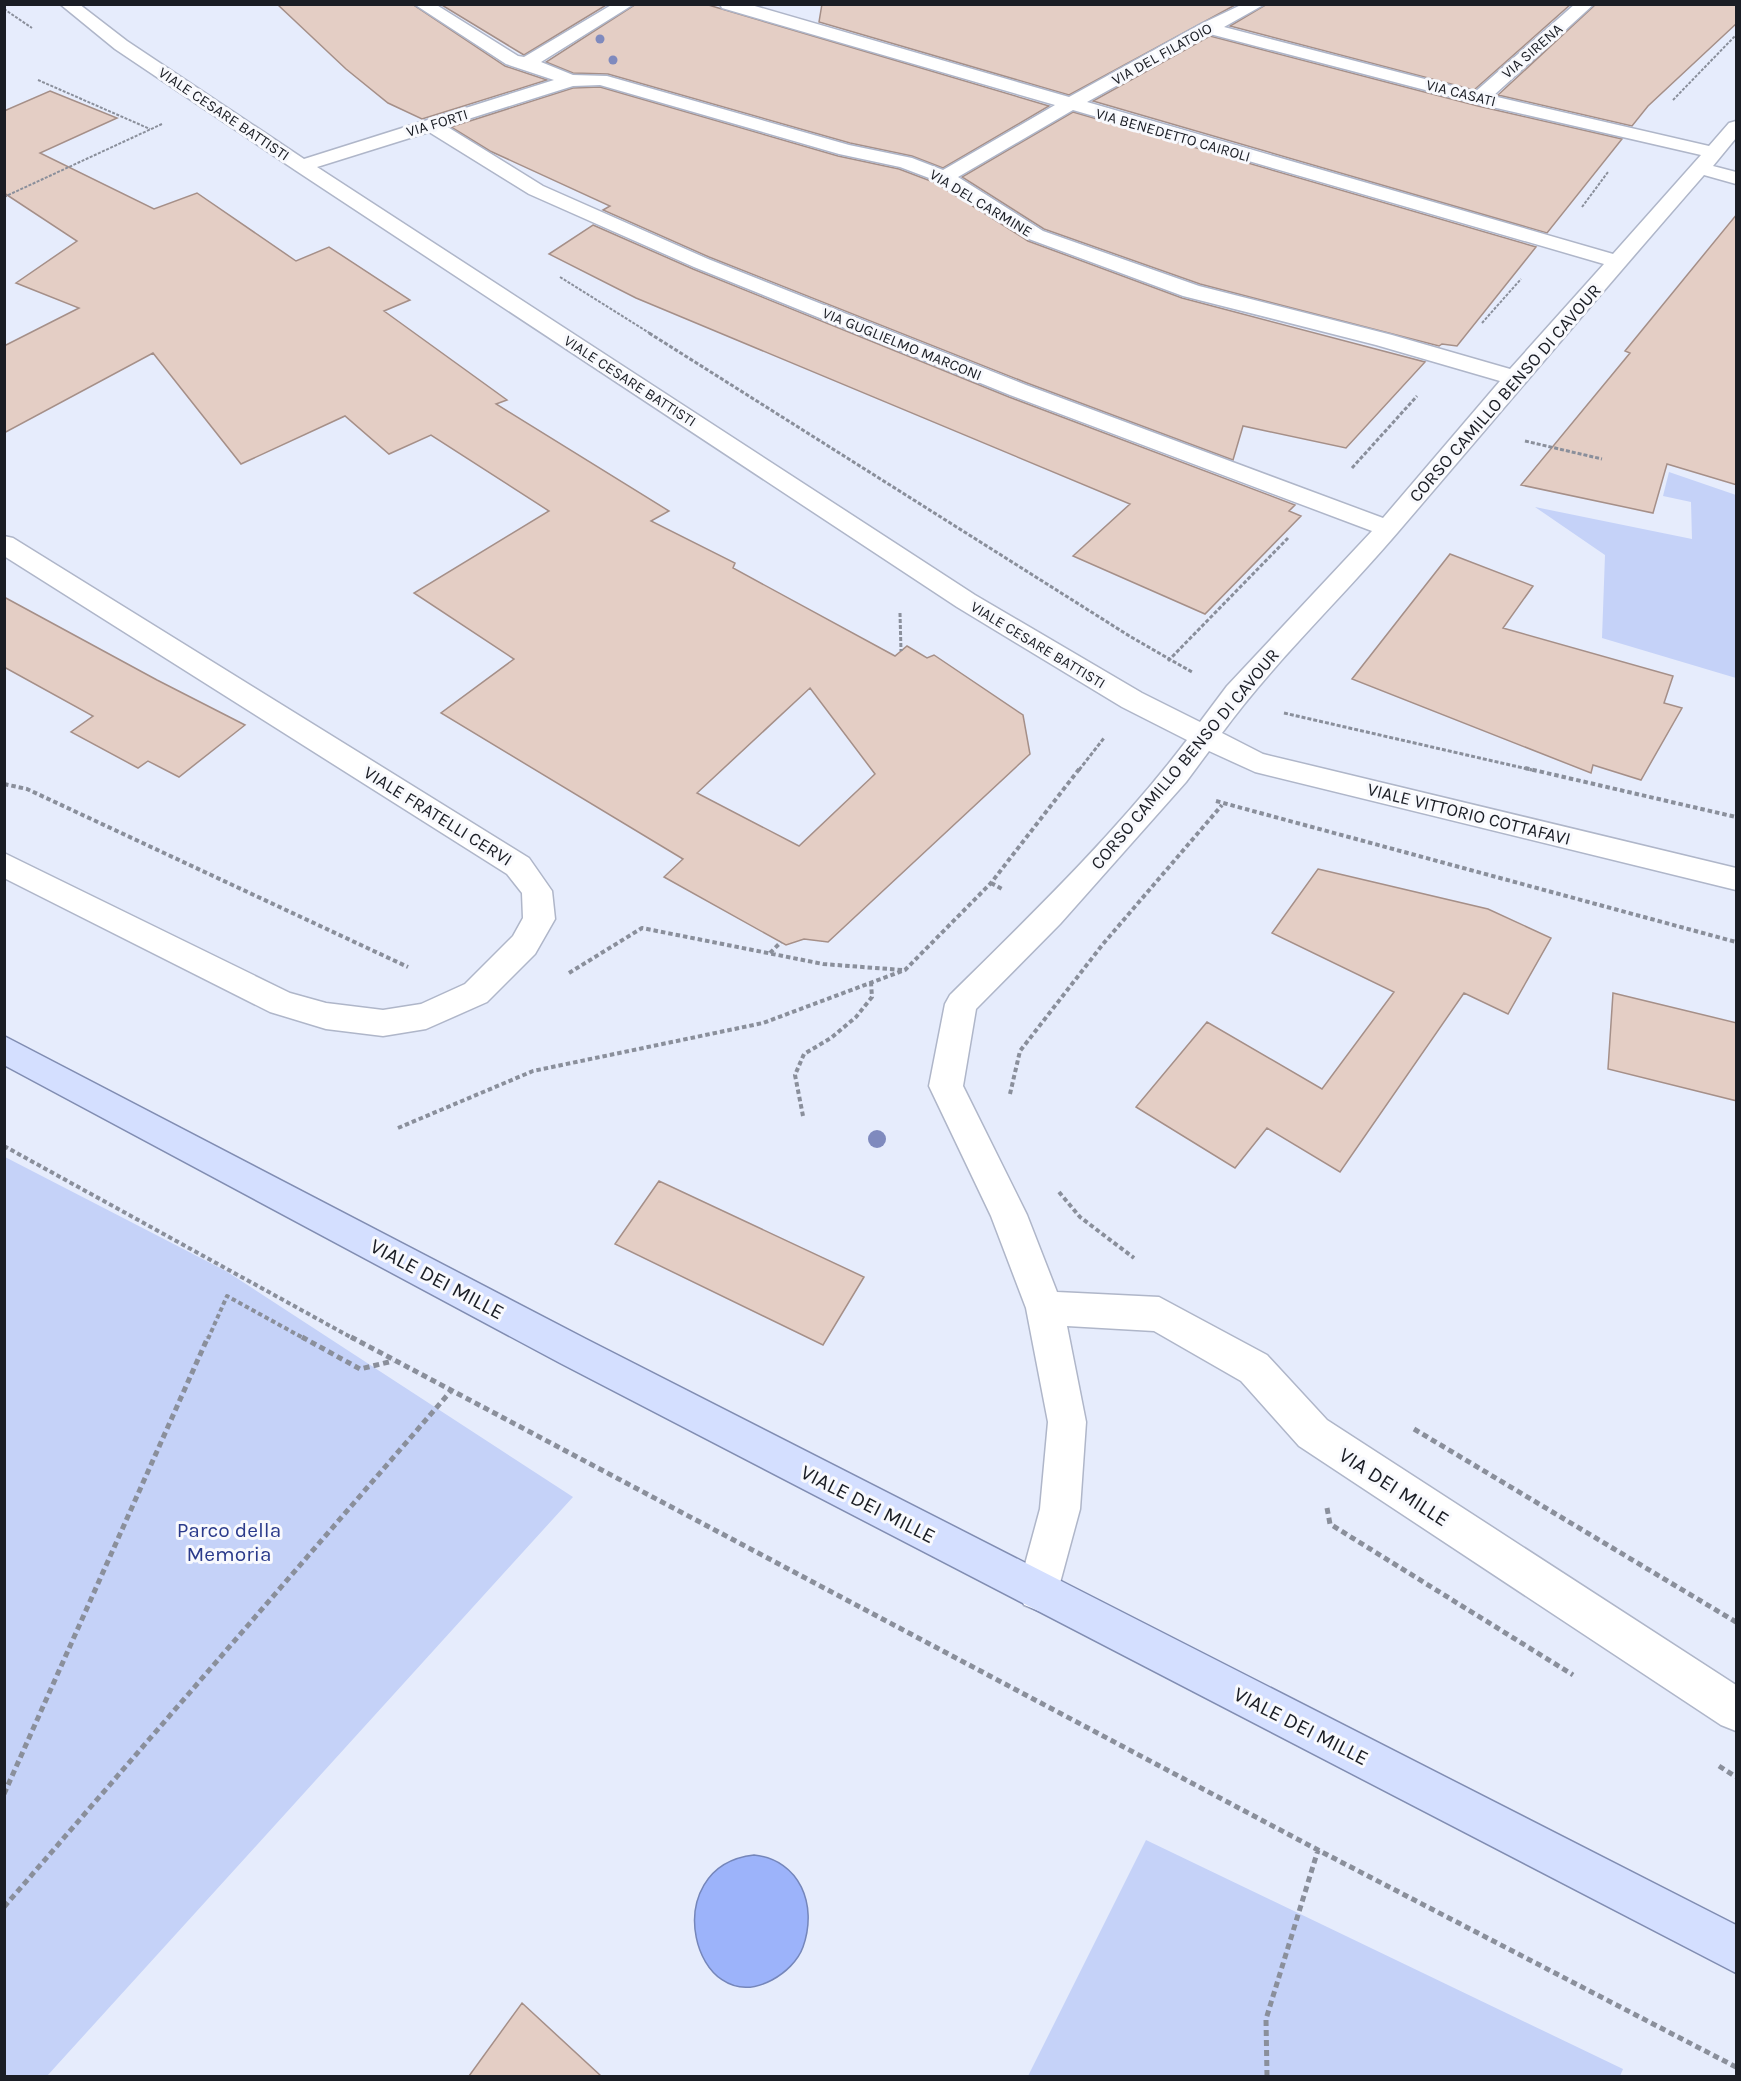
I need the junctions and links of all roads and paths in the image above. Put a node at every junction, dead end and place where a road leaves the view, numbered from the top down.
1 (68, 4) edge
2 (422, 4) edge
3 (627, 4) edge
4 (728, 4) edge
5 (1257, 4) edge
6 (1586, 4) edge
7 (1207, 28) junction
8 (527, 63) junction
9 (38, 80) dead end
10 (571, 81) junction
11 (1479, 98) junction
12 (1068, 105) junction
13 (171, 120) dead end
14 (431, 125) junction
15 (1737, 127) edge
16 (150, 129) junction
17 (1709, 161) junction
18 (302, 166) junction
19 (944, 177) junction
20 (1737, 178) edge
21 (4, 197) edge
22 (1619, 262) junction
23 (558, 276) dead end
24 (1515, 378) junction
25 (1516, 440) dead end
26 (1602, 459) dead end
27 (1388, 528) junction
28 (4, 544) edge
29 (899, 603) dead end
30 (901, 651) dead end
31 (1237, 693) junction
32 (1108, 733) dead end
33 (1205, 737) junction
34 (4, 784) edge
35 (1737, 817) edge
36 (4, 864) edge
37 (1737, 879) edge
38 (782, 942) dead end
39 (1737, 942) edge
40 (770, 953) junction
41 (905, 970) junction
42 (560, 978) dead end
43 (871, 983) junction
44 (466, 998) junction
45 (4, 1049) edge
46 (1012, 1101) dead end
47 (803, 1116) dead end
48 (398, 1128) dead end
49 (4, 1146) edge
50 (1052, 1183) dead end
51 (1141, 1263) dead end
52 (1045, 1308) junction
53 (393, 1361) junction
54 (450, 1392) junction
55 (1412, 1428) dead end
56 (1039, 1590) junction
57 (1737, 1622) edge
58 (1737, 1710) edge
59 (4, 1794) edge
60 (1318, 1850) junction
61 (4, 1907) edge
62 (1737, 1950) edge
63 (1737, 2067) edge
64 (1267, 2076) edge

1 - 18 street, VIALE CESARE BATTISTI
2 - 8 street, VIA DEL CARMINE
3 - 8 street
4 - 12 street, VIA BENEDETTO CAIROLI
5 - 7 street, VIA DEL FILATOIO
6 - 11 street, VIA SIRENA
7 - 11 street, VIA CASATI
7 - 12 street, VIA DEL FILATOIO
8 - 10 street, VIA DEL CARMINE
9 - 16 path
10 - 14 street, VIA FORTI
10 - 19 street, VIA DEL CARMINE
11 - 17 street, VIA CASATI
12 - 19 street, VIA DEL FILATOIO
12 - 22 street, VIA BENEDETTO CAIROLI
13 - 16 path
14 - 18 street, VIA FORTI
14 - 27 street, VIA GUGLIELMO MARCONI
15 - 17 street, CORSO CAMILLO BENSO DI CAVOUR
16 - 21 path
17 - 20 street, VIA CASATI
17 - 22 street, CORSO CAMILLO BENSO DI CAVOUR
18 - 33 street, VIALE CESARE BATTISTI
19 - 24 street, VIA DEL CARMINE
22 - 24 street, CORSO CAMILLO BENSO DI CAVOUR
23 - 31 path
24 - 27 street, CORSO CAMILLO BENSO DI CAVOUR
25 - 26 path
27 - 31 street, CORSO CAMILLO BENSO DI CAVOUR
28 - 44 street, VIALE FRATELLI CERVI
29 - 30 path
31 - 33 street, CORSO CAMILLO BENSO DI CAVOUR
31 - 35 path
32 - 41 path
33 - 37 street, VIALE VITTORIO COTTAFAVI
33 - 52 street, CORSO CAMILLO BENSO DI CAVOUR
34 - 44 path
36 - 44 street, VIALE FRATELLI CERVI
38 - 40 path
39 - 46 path
40 - 41 path
40 - 42 path
41 - 43 path
43 - 47 path
43 - 48 path
45 - 56 main road, VIALE DEI MILLE
49 - 53 path
50 - 51 path
52 - 56 street, CORSO CAMILLO BENSO DI CAVOUR
52 - 58 street, VIA DEI MILLE
53 - 54 path
53 - 59 path
54 - 60 path
54 - 61 path
55 - 57 path
56 - 62 main road, VIALE DEI MILLE
60 - 63 path
60 - 64 path

